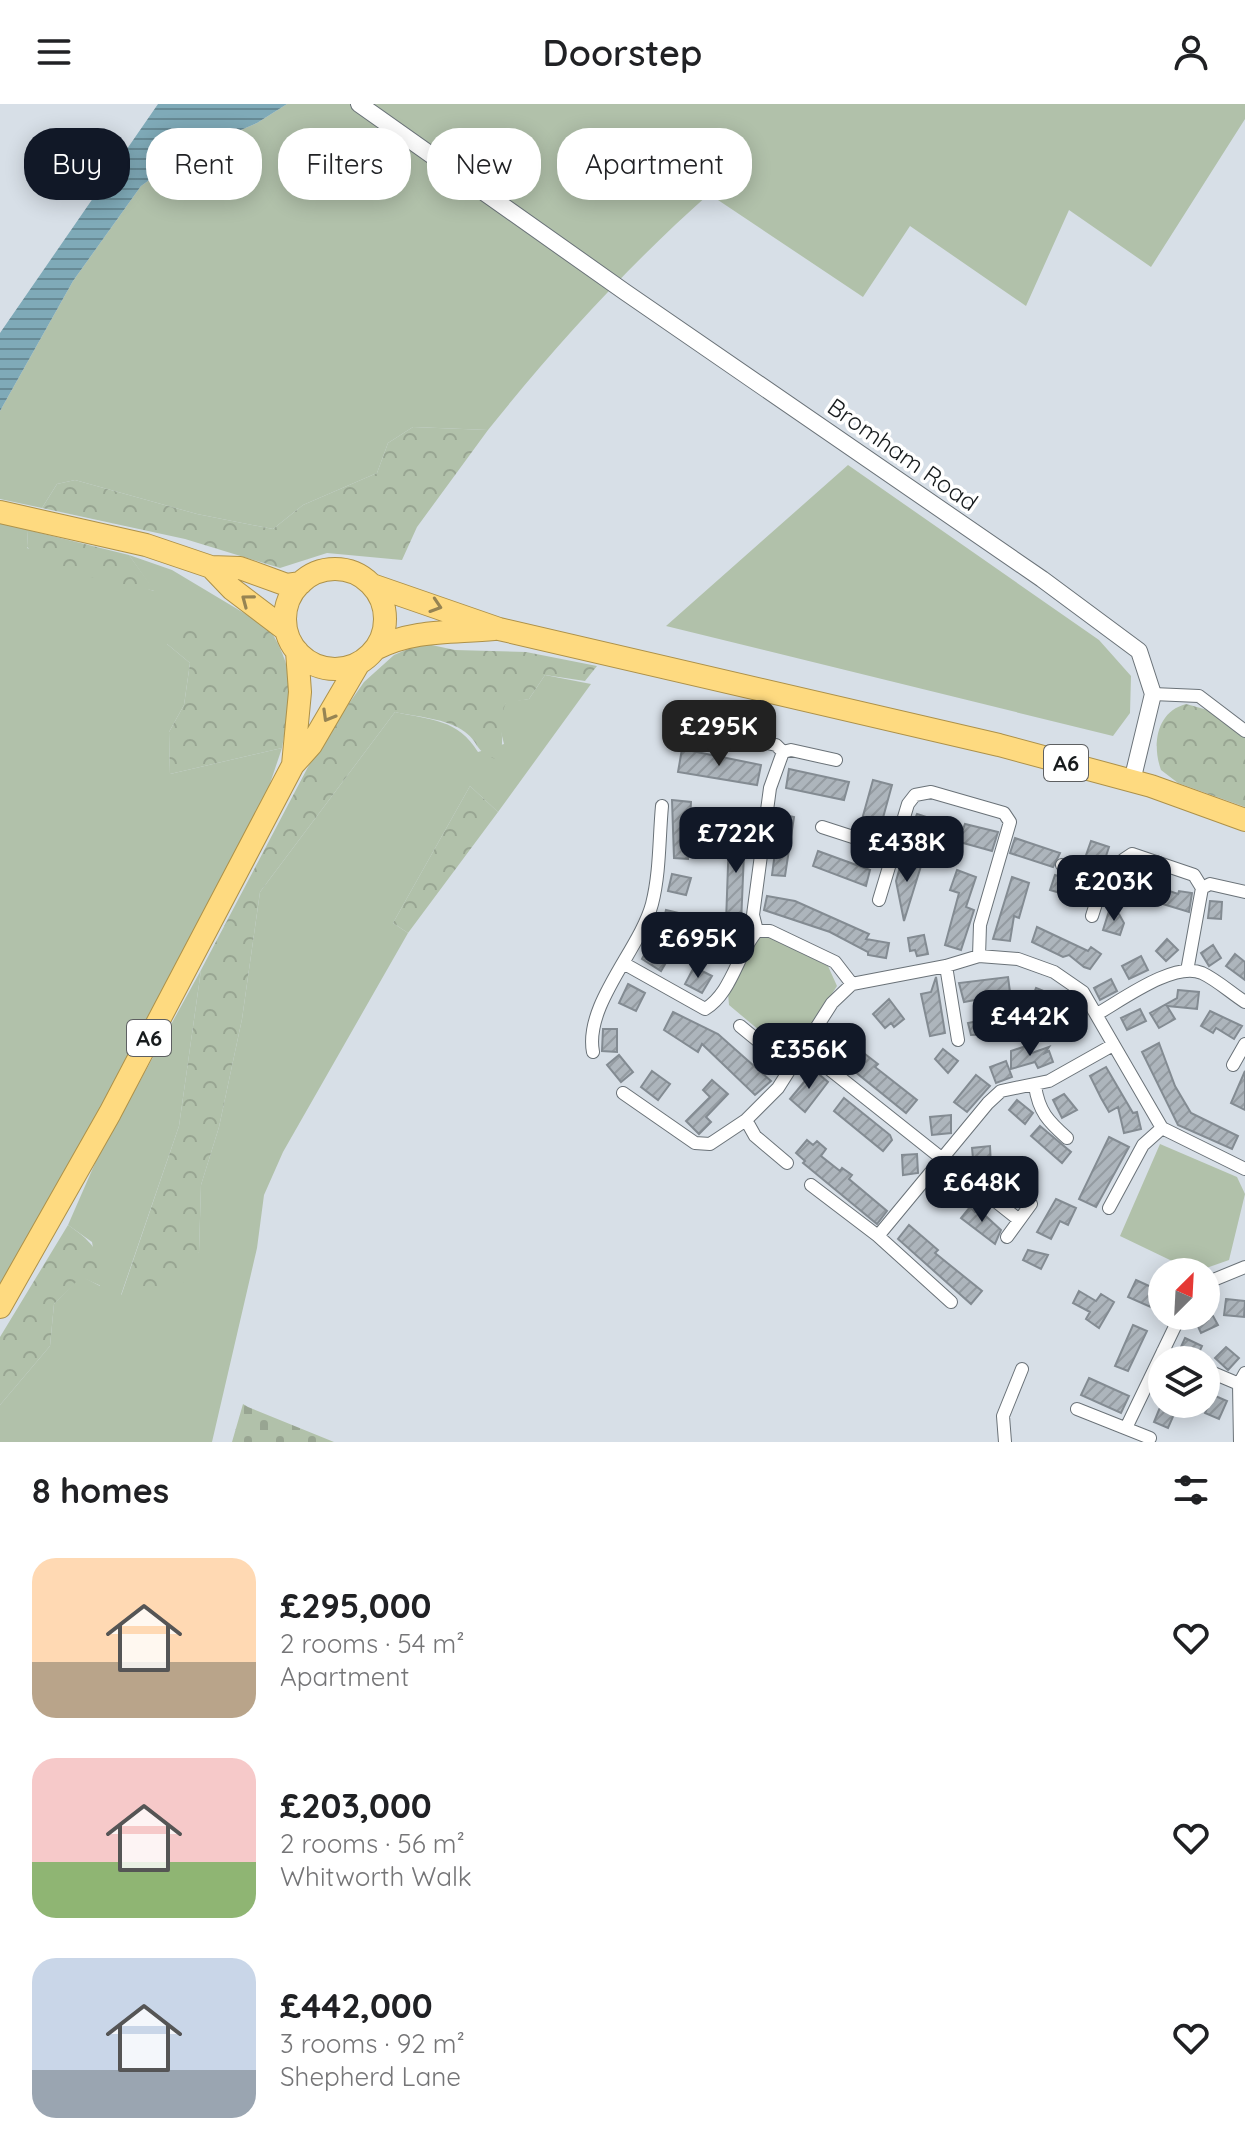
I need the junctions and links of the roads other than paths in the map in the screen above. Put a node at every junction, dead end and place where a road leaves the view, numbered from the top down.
1 (359, 104) edge
2 (0, 512) edge
3 (211, 567) junction
4 (301, 583) junction
5 (372, 585) junction
6 (499, 629) junction
7 (286, 630) junction
8 (297, 651) junction
9 (367, 656) junction
10 (1153, 694) junction
11 (694, 727) dead end
12 (1245, 731) edge
13 (783, 752) junction
14 (836, 760) dead end
15 (293, 765) junction
16 (1132, 781) junction
17 (662, 806) dead end
18 (1245, 820) edge
19 (822, 827) dead end
20 (893, 850) junction
21 (1062, 865) dead end
22 (1103, 879) junction
23 (1202, 888) junction
24 (1245, 892) edge
25 (879, 900) dead end
26 (1092, 916) dead end
27 (757, 931) junction
28 (979, 956) junction
29 (623, 963) junction
30 (946, 966) junction
31 (1187, 971) junction
32 (852, 984) junction
33 (1245, 1002) edge
34 (1097, 1014) junction
35 (740, 1026) dead end
36 (958, 1040) dead end
37 (1245, 1044) edge
38 (1113, 1045) junction
39 (804, 1049) junction
40 (593, 1052) dead end
41 (1233, 1065) dead end
42 (790, 1067) junction
43 (1035, 1086) junction
44 (623, 1093) dead end
45 (746, 1120) junction
46 (1162, 1128) junction
47 (1067, 1138) dead end
48 (941, 1159) junction
49 (787, 1163) dead end
50 (1245, 1169) edge
51 (811, 1185) dead end
52 (1031, 1204) dead end
53 (1109, 1208) dead end
54 (1018, 1219) junction
55 (878, 1236) junction
56 (1007, 1237) dead end
57 (1245, 1267) edge
58 (1220, 1277) edge
59 (951, 1302) dead end
60 (0, 1307) edge
61 (1022, 1369) dead end
62 (1220, 1374) edge
63 (1242, 1379) edge
64 (1148, 1382) edge
65 (1077, 1409) dead end
66 (1126, 1428) junction
67 (1150, 1438) dead end
68 (1005, 1442) edge
69 (1240, 1442) edge

1 - 10 street, Bromham Road
2 - 3 highway
3 - 4 highway
7 -> 3 highway
4 - 5 highway
4 - 7 highway
5 -> 6 highway, A6
5 - 9 highway
6 - 9 highway, A6
6 - 16 highway, A6
7 - 8 highway
8 - 9 highway
8 - 15 highway, A6
9 -> 15 highway, A6
10 - 12 street
10 - 16 street
11 - 13 street
13 - 14 street
13 - 27 street
15 - 60 highway, A6
16 - 18 highway, A6
17 - 29 street
19 - 20 street
20 - 25 street
20 - 28 street
21 - 22 street
22 - 23 street
22 - 26 street
23 - 24 street
23 - 31 street
27 - 29 street
27 - 32 street
28 - 30 street
28 - 34 street
29 - 40 street
30 - 32 street
30 - 36 street
31 - 33 street
31 - 34 street
32 - 39 street
34 - 38 street
35 - 42 street
37 - 41 street
38 - 43 street
38 - 46 street
39 - 42 street
39 - 48 street
42 - 45 street
43 - 47 street
43 - 48 street
44 - 45 street
45 - 49 street
46 - 50 street
46 - 53 street
48 - 54 street
48 - 55 street
51 - 55 street
52 - 54 street
54 - 56 street
55 - 59 street
57 - 58 street
61 - 68 street
62 - 63 street
63 - 69 street
64 - 66 street
65 - 66 street
66 - 67 street

